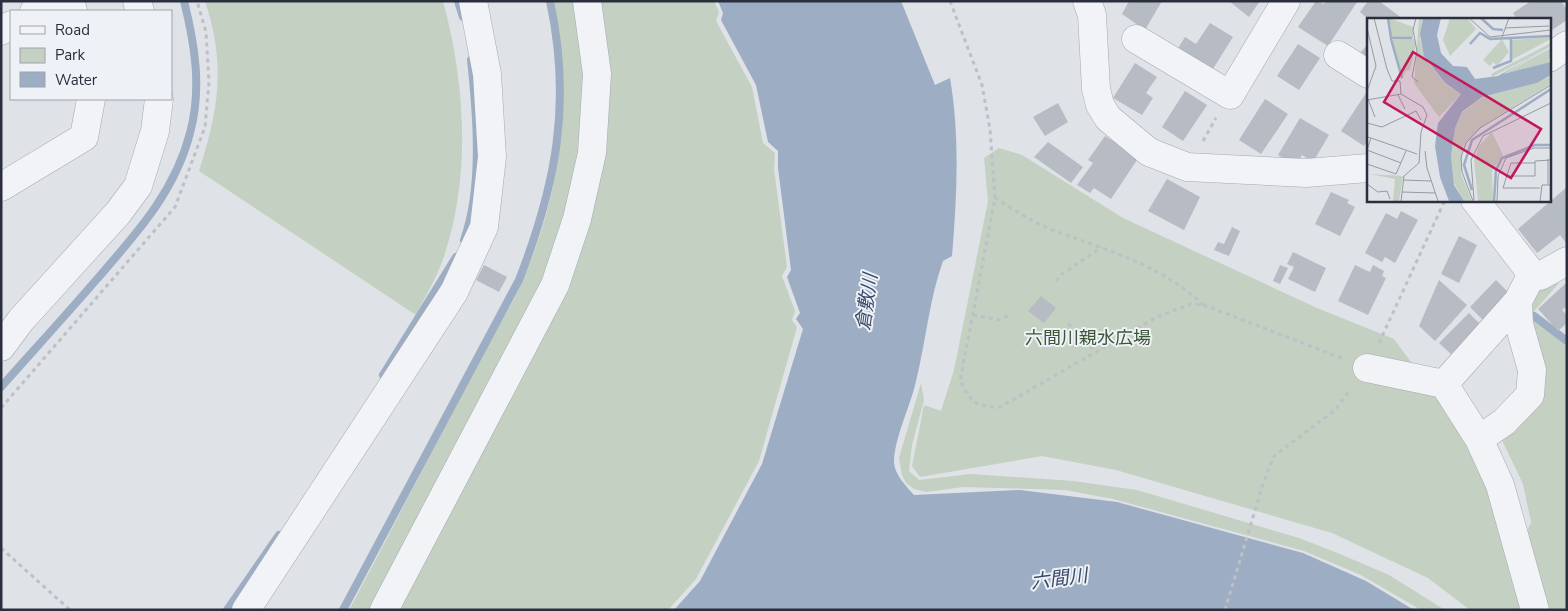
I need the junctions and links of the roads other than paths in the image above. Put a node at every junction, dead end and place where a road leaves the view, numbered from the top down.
1 (50, 1) edge
2 (473, 1) edge
3 (587, 1) edge
4 (1087, 1) edge
5 (1286, 1) edge
6 (36, 10) edge
7 (1136, 39) dead end
8 (1567, 45) edge
9 (1338, 55) dead end
10 (1550, 57) edge
11 (1367, 73) edge
12 (91, 100) edge
13 (160, 100) edge
14 (1367, 168) edge
15 (1, 187) edge
16 (1476, 201) edge
17 (1567, 261) edge
18 (1532, 274) junction
19 (1518, 301) junction
20 (1, 347) edge
21 (1368, 368) road end
22 (1444, 384) junction
23 (1479, 438) junction
24 (246, 610) edge
25 (384, 610) edge
26 (1535, 610) edge

1 - 6 street
2 - 24 street
3 - 25 street
4 - 14 street
5 - 7 street
8 - 10 street
9 - 11 street
12 - 15 street
13 - 20 street
16 - 18 street
17 - 18 street
18 - 19 street
19 - 22 street
19 - 23 street
21 - 22 street
22 - 23 street
23 - 26 street

